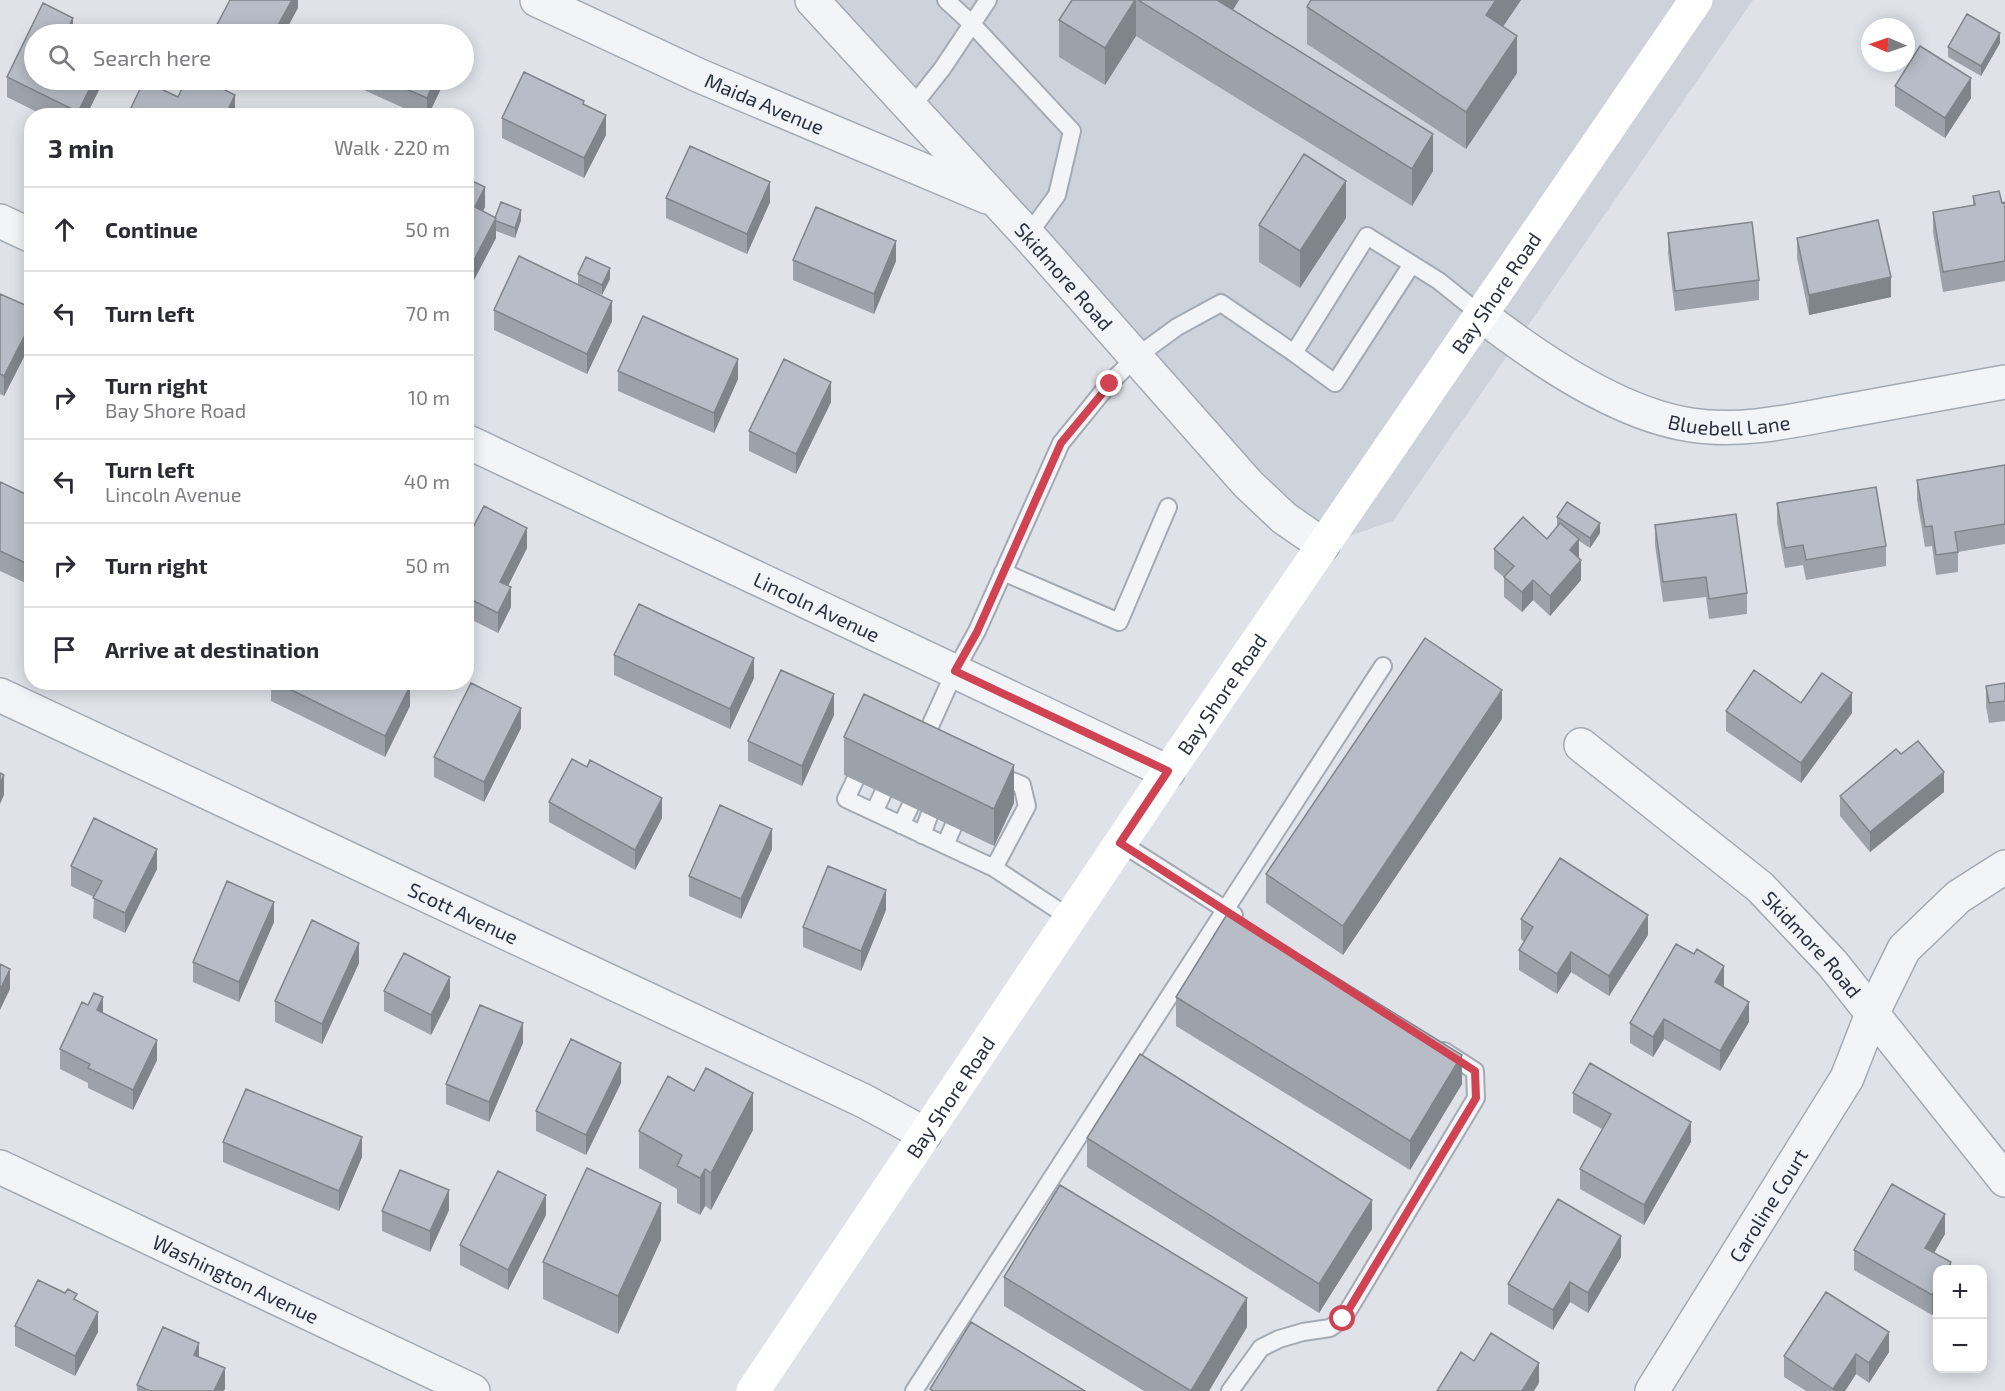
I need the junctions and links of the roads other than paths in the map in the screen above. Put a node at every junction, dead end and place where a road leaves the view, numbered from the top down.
1 (537, 0) edge
2 (812, 0) edge
3 (946, 0) edge
4 (988, 0) edge
5 (1696, 0) edge
6 (972, 24) junction
7 (911, 108) junction
8 (997, 201) junction
9 (0, 221) edge
10 (24, 232) edge
11 (1028, 235) junction
12 (1412, 264) junction
13 (1480, 314) junction
14 (1294, 353) junction
15 (1136, 357) junction
16 (2005, 382) edge
17 (474, 445) edge
18 (1168, 507) dead end
19 (1323, 545) junction
20 (1003, 572) junction
21 (1383, 666) dead end
22 (955, 671) junction
23 (0, 695) edge
24 (1581, 745) dead end
25 (920, 748) edge
26 (1168, 771) junction
27 (977, 776) edge
28 (855, 780) edge
29 (883, 794) edge
30 (910, 807) edge
31 (874, 812) junction
32 (929, 816) edge
33 (901, 825) junction
34 (953, 827) edge
35 (922, 834) junction
36 (1120, 843) junction
37 (945, 845) junction
38 (2005, 867) edge
39 (994, 868) junction
40 (1226, 910) junction
41 (1070, 918) junction
42 (1246, 923) edge
43 (1872, 1014) junction
44 (1435, 1045) edge
45 (925, 1134) junction
46 (0, 1167) edge
47 (2005, 1180) edge
48 (473, 1391) edge
49 (753, 1391) edge
50 (914, 1391) edge
51 (1230, 1391) edge
52 (1652, 1391) edge

1 - 8 street, Maida Avenue
2 - 7 street, Skidmore Road
3 - 6 lane
4 - 6 lane
5 - 13 main road, Bay Shore Road
6 - 7 lane
6 - 11 lane
7 - 8 street, Skidmore Road
8 - 11 street, Skidmore Road
9 - 10 street
11 - 15 street, Skidmore Road
12 - 13 lane
12 - 14 lane
12 - 14 lane
13 - 16 street, Bluebell Lane
13 - 19 main road, Bay Shore Road
14 - 15 lane
15 - 19 street, Skidmore Road
15 - 20 lane
17 - 22 street, Lincoln Avenue
18 - 20 lane
19 - 26 main road, Bay Shore Road
20 - 22 lane
21 - 40 lane
22 - 25 lane
22 - 26 street, Lincoln Avenue
23 - 45 street, Scott Avenue
24 - 43 street, Skidmore Road
26 - 36 main road, Bay Shore Road
27 - 39 lane
28 - 31 lane
29 - 31 lane
30 - 33 lane
31 - 33 lane
32 - 35 lane
33 - 35 lane
34 - 37 lane
35 - 37 lane
36 - 40 lane
36 - 41 main road, Bay Shore Road
37 - 39 lane
38 - 43 street, Caroline Court
39 - 41 lane
40 - 42 lane
40 - 50 lane
41 - 45 main road, Bay Shore Road
43 - 47 street, Skidmore Road
43 - 52 street, Caroline Court
44 - 51 lane
45 - 49 main road, Bay Shore Road
46 - 48 street, Washington Avenue

